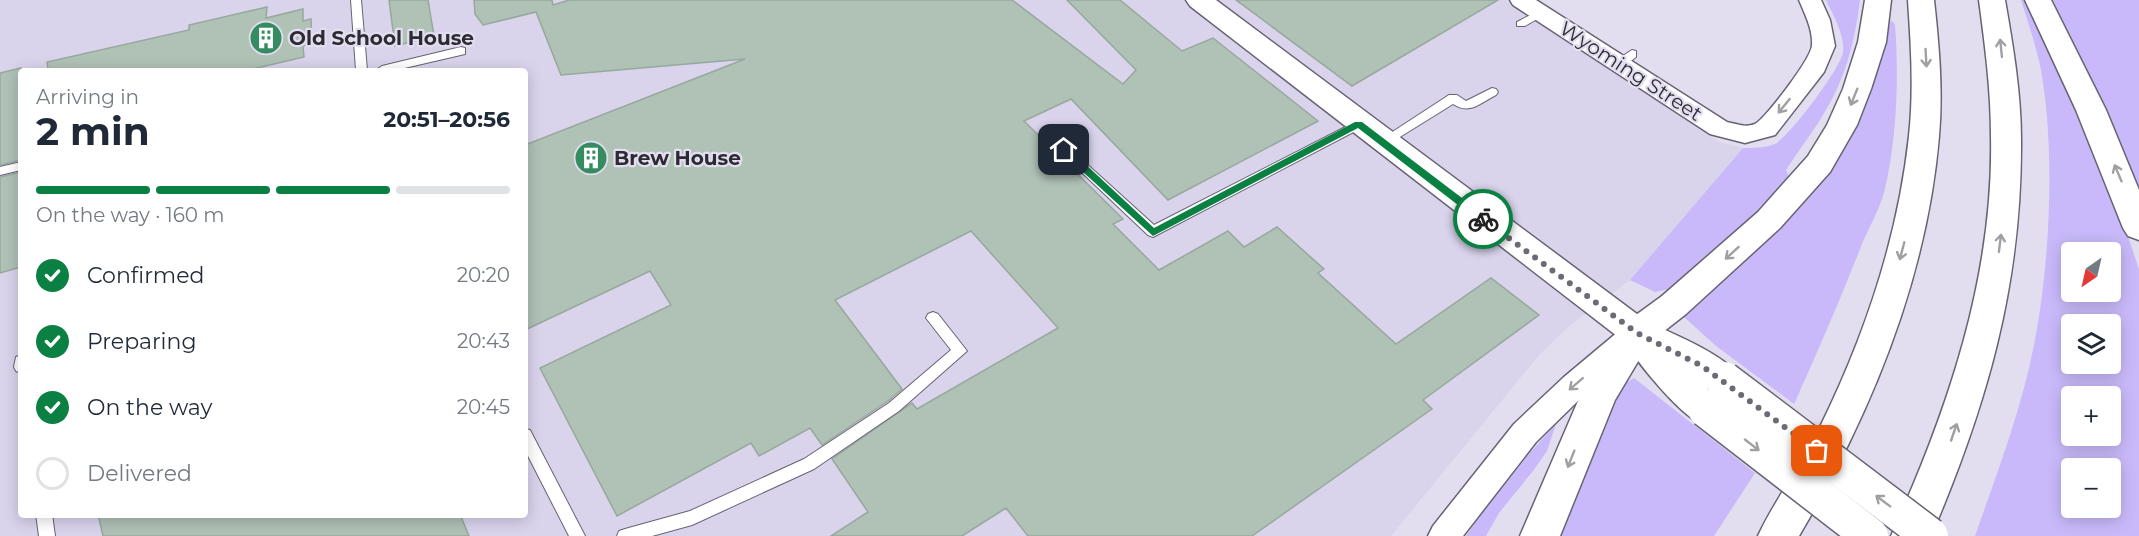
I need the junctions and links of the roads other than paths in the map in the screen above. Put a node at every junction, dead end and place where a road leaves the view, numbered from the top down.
1 (356, 0) edge
2 (1199, 0) edge
3 (1521, 0) edge
4 (1810, 0) edge
5 (1878, 0) edge
6 (1921, 0) edge
7 (1992, 0) edge
8 (2038, 0) edge
9 (462, 51) dead end
10 (362, 68) edge
11 (390, 68) edge
12 (1492, 92) dead end
13 (1359, 124) junction
14 (1383, 142) junction
15 (1064, 150) dead end
16 (18, 167) edge
17 (0, 171) edge
18 (2139, 228) edge
19 (933, 318) dead end
20 (1637, 333) junction
21 (1715, 394) junction
22 (528, 441) edge
23 (45, 518) edge
24 (47, 536) edge
25 (577, 536) edge
26 (625, 536) edge
27 (1444, 536) edge
28 (1540, 536) edge
29 (1778, 536) edge
30 (1870, 536) edge
31 (1911, 536) edge
32 (1930, 536) edge

1 - 10 lane
2 - 13 main road
4 -> 3 street, Wyoming Street
5 -> 20 main road
6 -> 29 main road
31 -> 7 main road
18 -> 8 main road
9 - 11 lane
12 - 14 lane
13 - 14 main road
13 - 15 lane
14 - 20 main road
16 - 17 lane
19 - 26 lane
20 - 21 main road
20 -> 27 street
20 -> 28 main road
21 -> 30 main road, bridge
32 -> 21 main road, bridge
22 - 25 lane
23 - 24 lane

